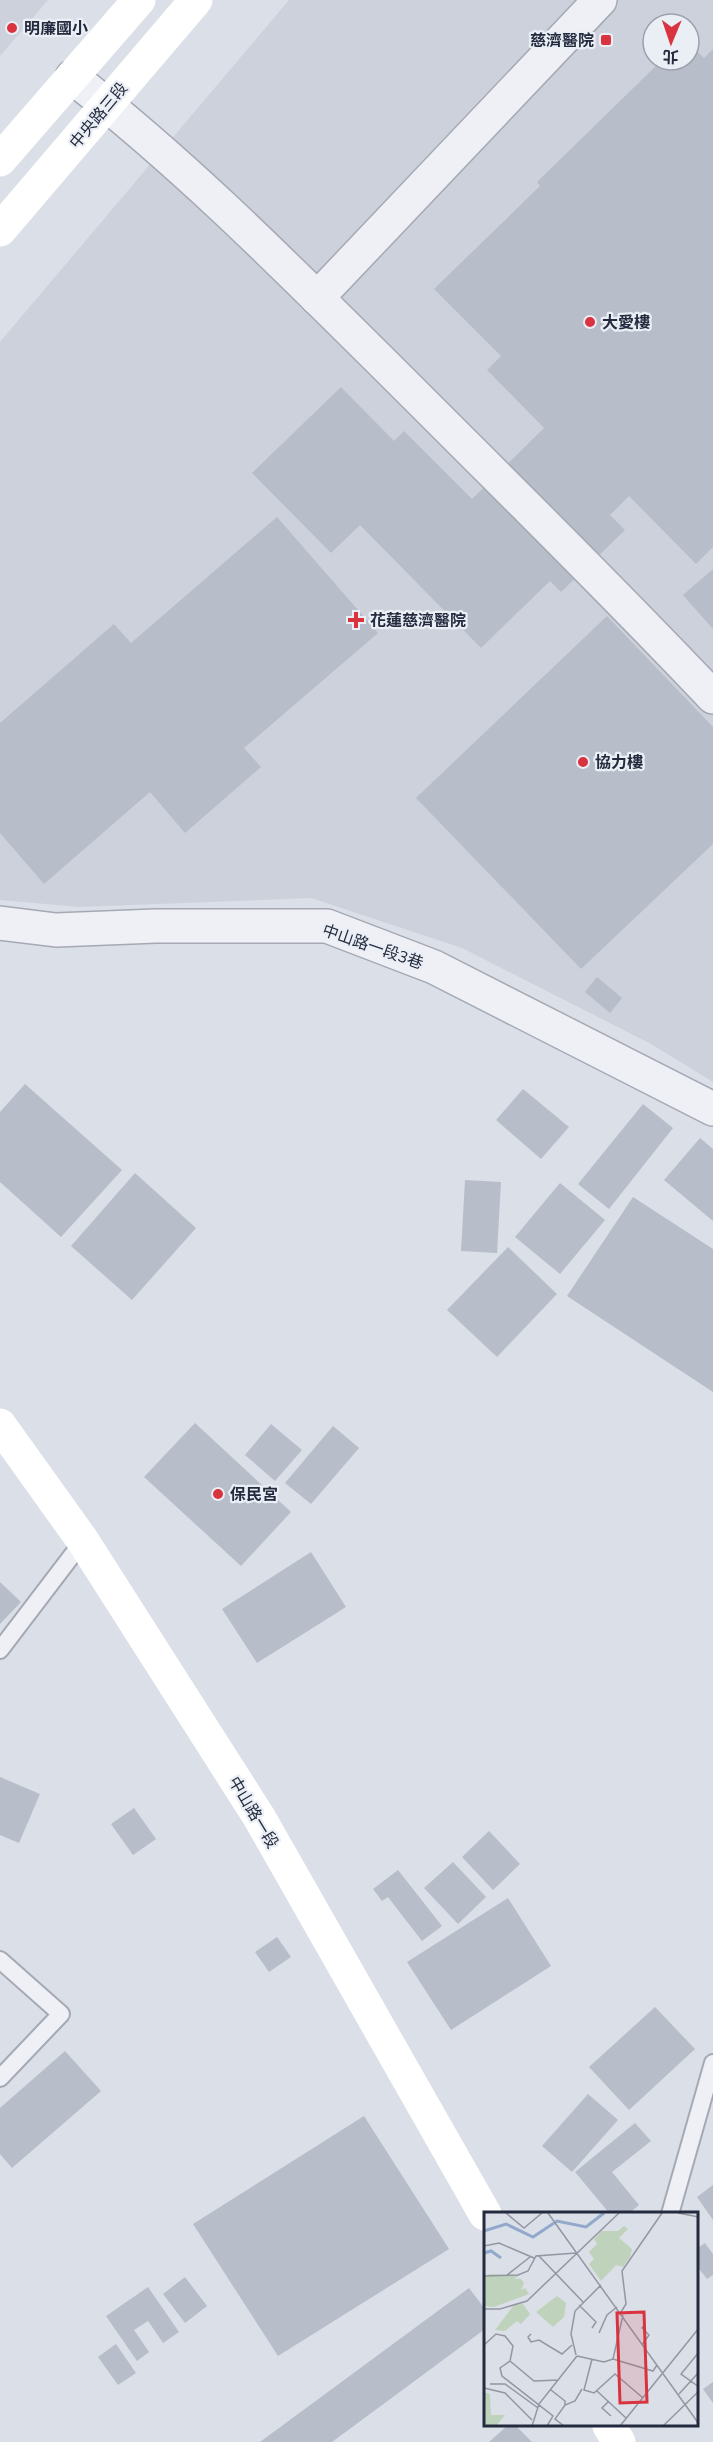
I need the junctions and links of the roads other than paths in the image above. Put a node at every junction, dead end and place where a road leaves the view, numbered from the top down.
1 (139, 0) edge
2 (196, 0) edge
3 (600, 0) edge
4 (72, 77) junction
5 (107, 104) junction
6 (0, 160) edge
7 (0, 230) edge
8 (317, 298) junction
9 (713, 697) edge
10 (0, 923) edge
11 (713, 1109) edge
12 (0, 1425) edge
13 (83, 1542) junction
14 (0, 1650) edge
15 (0, 1960) edge
16 (713, 2062) edge
17 (0, 2078) edge
18 (484, 2212) edge
19 (671, 2212) edge
20 (610, 2427) edge
21 (619, 2442) edge

1 - 4 street
2 - 5 street, 中央路三段
3 - 8 street
4 - 5 street
4 - 6 street
5 - 7 street, 中央路三段
5 - 8 street
8 - 9 street
10 - 11 street, 中山路一段3巷
12 - 13 street, 中山路一段
13 - 14 lane
13 - 18 street, 中山路一段
15 - 17 lane
16 - 19 lane
20 - 21 street

